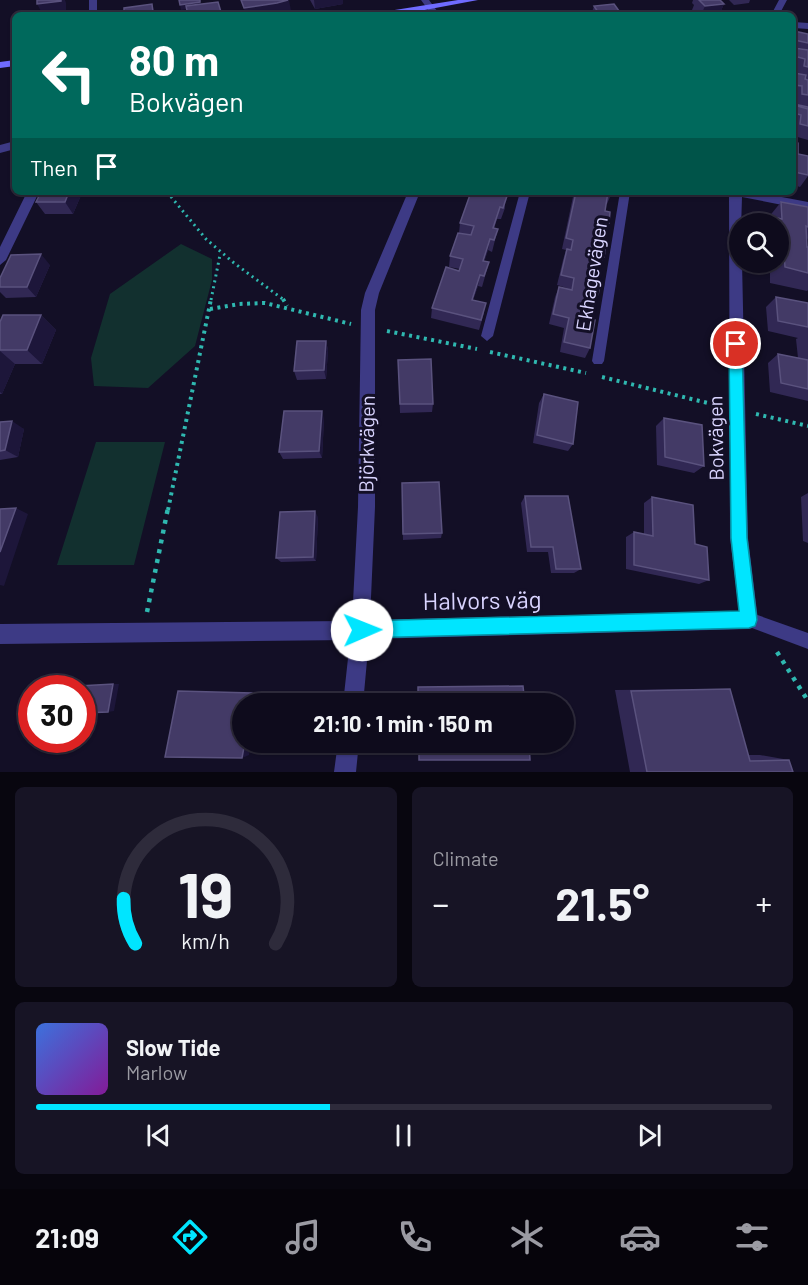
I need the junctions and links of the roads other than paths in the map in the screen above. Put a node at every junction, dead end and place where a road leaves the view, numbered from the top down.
1 (474, 0) edge
2 (431, 7) edge
3 (400, 12) edge
4 (32, 195) edge
5 (413, 195) edge
6 (524, 195) edge
7 (625, 195) edge
8 (735, 195) edge
9 (751, 195) edge
10 (808, 206) edge
11 (0, 260) edge
12 (487, 336) dead end
13 (598, 361) dead end
14 (749, 620) junction
15 (362, 630) junction
16 (0, 634) edge
17 (808, 642) edge
18 (354, 693) edge
19 (348, 753) edge
20 (345, 772) edge

1 - 2 street
2 - 3 street
4 - 11 street
5 - 15 street, Björkvägen
6 - 12 lane
7 - 13 lane, Ekhagevägen
8 - 14 street, Bokvägen
9 - 10 street
14 - 15 street, Halvors väg
14 - 17 lane
15 - 16 street, Halvors väg
15 - 18 street, Björkvägen
19 - 20 street

